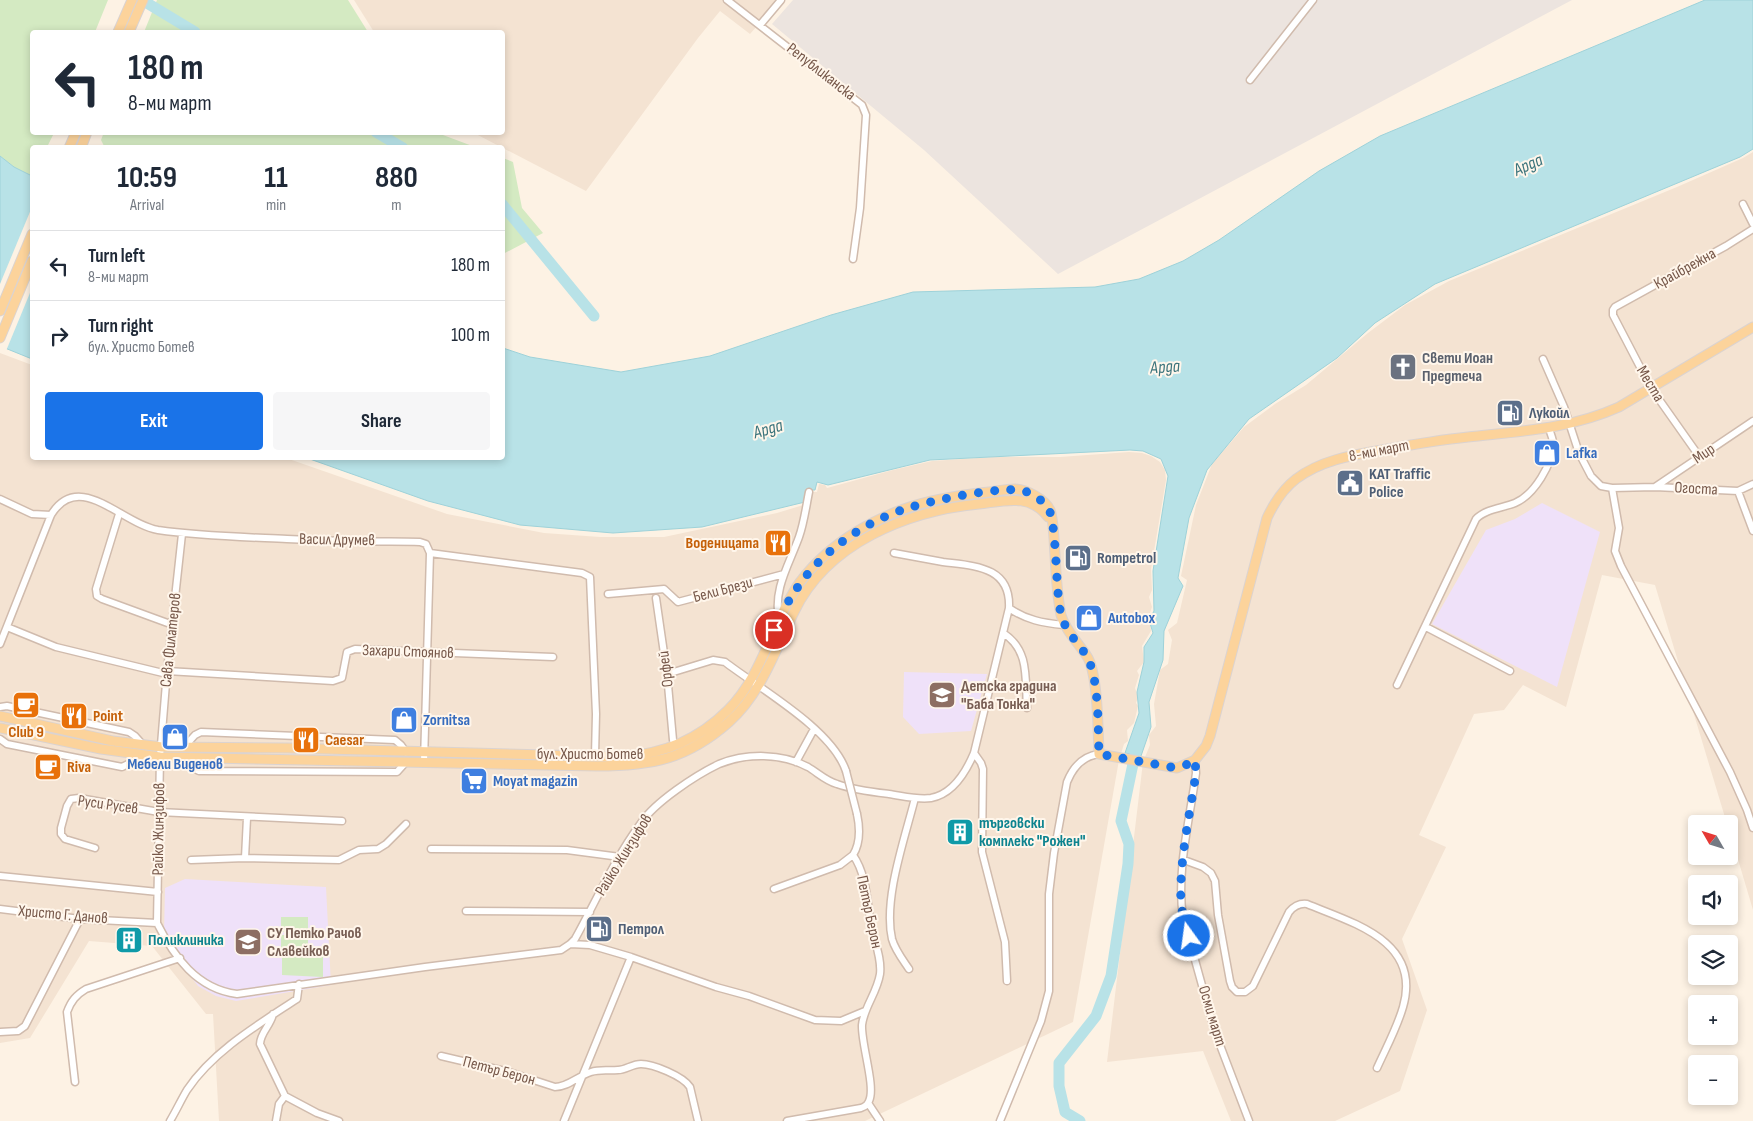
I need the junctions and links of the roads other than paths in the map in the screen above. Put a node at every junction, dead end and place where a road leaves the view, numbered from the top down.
1 (132, 0) edge
2 (143, 0) edge
3 (727, 0) edge
4 (781, 0) edge
5 (1313, 0) edge
6 (760, 25) junction
7 (119, 30) edge
8 (130, 30) edge
9 (1250, 80) dead end
10 (1743, 204) dead end
11 (1753, 224) edge
12 (1753, 229) edge
13 (30, 239) edge
14 (853, 259) dead end
15 (30, 266) edge
16 (1615, 307) joint
17 (0, 311) edge
18 (1753, 327) edge
19 (0, 338) edge
20 (1543, 359) dead end
21 (1651, 388) junction
22 (1753, 421) edge
23 (1569, 424) junction
24 (1549, 428) junction
25 (1699, 456) junction
26 (1753, 484) edge
27 (1655, 487) junction
28 (1612, 488) junction
29 (1738, 491) junction
30 (809, 492) dead end
31 (0, 499) edge
32 (119, 514) junction
33 (51, 515) junction
34 (1052, 522) junction
35 (1753, 531) edge
36 (182, 534) junction
37 (430, 553) junction
38 (894, 553) dead end
39 (784, 574) junction
40 (608, 594) dead end
41 (656, 598) dead end
42 (1009, 608) junction
43 (779, 619) junction
44 (173, 625) junction
45 (1064, 625) junction
46 (7, 627) junction
47 (1426, 627) junction
48 (1003, 633) junction
49 (0, 644) edge
50 (426, 653) junction
51 (552, 657) dead end
52 (1510, 671) dead end
53 (167, 672) junction
54 (668, 674) junction
55 (750, 681) junction
56 (1397, 685) dead end
57 (758, 686) junction
58 (0, 708) edge
59 (1027, 708) dead end
60 (0, 716) edge
61 (0, 728) edge
62 (814, 729) junction
63 (0, 739) edge
64 (673, 740) dead end
65 (143, 745) junction
66 (185, 746) junction
67 (162, 747) junction
68 (425, 751) junction
69 (406, 752) junction
70 (974, 753) junction
71 (1099, 754) junction
72 (138, 755) junction
73 (595, 756) junction
74 (160, 757) junction
75 (184, 757) junction
76 (1195, 760) junction
77 (406, 762) junction
78 (424, 762) junction
79 (796, 762) junction
80 (915, 798) junction
81 (160, 812) junction
82 (247, 818) junction
83 (342, 821) dead end
84 (406, 824) dead end
85 (1753, 828) edge
86 (95, 848) dead end
87 (431, 849) dead end
88 (853, 855) junction
89 (620, 857) junction
90 (244, 858) junction
91 (191, 860) dead end
92 (1184, 860) junction
93 (0, 876) edge
94 (774, 889) dead end
95 (158, 892) junction
96 (0, 909) edge
97 (466, 911) dead end
98 (590, 912) junction
99 (80, 919) junction
100 (157, 923) junction
101 (567, 946) junction
102 (631, 957) junction
103 (180, 958) junction
104 (909, 969) dead end
105 (1007, 980) dead end
106 (299, 984) junction
107 (865, 1011) junction
108 (273, 1014) junction
109 (0, 1032) edge
110 (441, 1056) dead end
111 (1377, 1068) dead end
112 (584, 1075) junction
113 (75, 1082) dead end
114 (285, 1096) junction
115 (868, 1103) junction
116 (796, 1120) edge
117 (170, 1121) edge
118 (276, 1121) edge
119 (338, 1121) edge
120 (564, 1121) edge
121 (698, 1121) edge
122 (787, 1121) edge
123 (880, 1121) edge
124 (1000, 1121) edge
125 (1249, 1121) edge

1 - 7 main road
2 - 8 main road
3 - 6 street, Републиканска
4 - 6 street
5 - 9 street
6 - 14 street, Републиканска
10 - 11 street
12 - 16 street, Крайбрежна
13 - 17 main road
15 - 19 main road
16 - 21 street, Места
18 - 21 main road, 8-ми март
20 - 23 street
21 - 23 main road, 8-ми март
21 - 25 street, Места
22 - 25 street, Мир
23 - 24 main road, 8-ми март
23 - 28 street
24 - 47 street
24 - 76 main road, 8-ми март
25 - 27 street, Мир
26 - 29 street
27 - 28 street, Огоста
27 - 29 street, Огоста
28 - 85 street
29 - 35 street, Огоста
30 - 39 street
31 - 33 street
32 - 33 street, Васил Друмев
32 - 36 street, Васил Друмев
32 - 44 street
33 - 46 street, Васил Друмев
34 - 43 main road, бул. Христо Ботев
34 - 45 main road, бул. Христо Ботев
34 - 57 main road, бул. Христо Ботев
36 - 37 street, Васил Друмев
36 - 44 street, Сава Филатеров
37 - 50 street
37 - 73 street, Васил Друмев
38 - 42 street, Райко Жинзифов
39 - 40 street, Бели Брези
39 - 43 street
41 - 54 street, Орфей
42 - 45 street
42 - 48 street, Райко Жинзифов
43 - 55 main road, бул. Христо Ботев
44 - 53 street, Сава Филатеров
45 - 71 main road, бул. Христо Ботев
46 - 49 street, Васил Друмев
46 - 53 street
47 - 52 street
47 - 56 street
48 - 59 street
48 - 70 street, Райко Жинзифов
50 - 51 street, Захари Стоянов
50 - 53 street, Захари Стоянов
50 - 68 street
53 - 67 street, Сава Филатеров
54 - 55 street, Петър Берон
54 - 64 street, Орфей
55 - 57 street, Петър Берон
55 - 73 main road, бул. Христо Ботев
57 - 62 street, Петър Берон
57 - 78 main road, бул. Христо Ботев
58 - 65 street
60 - 65 main road, бул. Христо Ботев
61 - 72 main road, бул. Христо Ботев
62 - 79 street
62 - 88 street, Петър Берон, bridge
63 - 72 street
65 - 67 main road, бул. Христо Ботев
66 - 67 main road, бул. Христо Ботев
66 - 69 main road, бул. Христо Ботев
66 - 69 street
67 - 74 street, Райко Жинзифов
68 - 69 main road, бул. Христо Ботев
68 - 73 main road, бул. Христо Ботев
68 - 78 street
70 - 80 street, Райко Жинзифов
70 - 105 street
71 - 76 main road
71 - 124 street
72 - 74 main road, бул. Христо Ботев
74 - 75 main road, бул. Христо Ботев
74 - 81 street, Райко Жинзифов
75 - 77 main road, бул. Христо Ботев
75 - 77 street
76 - 92 street, Осми март
77 - 78 main road, бул. Христо Ботев
79 - 80 street, Райко Жинзифов
79 - 89 street, Райко Жинзифов
80 - 104 street
81 - 82 street
81 - 86 street, Руси Русев
81 - 95 street, Райко Жинзифов
82 - 83 street
82 - 90 street
84 - 90 street
87 - 89 street
88 - 94 street
88 - 107 street, Петър Берон
89 - 98 street, Райко Жинзифов
90 - 91 street
92 - 111 street
92 - 125 street, Осми март
93 - 95 street
95 - 100 street, Райко Жинзифов
96 - 99 street, Христо Г. Данов
97 - 98 street
98 - 101 street, Райко Жинзифов
99 - 100 street, Христо Г. Данов
99 - 109 street
100 - 103 street
101 - 102 street
101 - 106 street
102 - 107 street
102 - 112 street
103 - 106 street
103 - 113 street
106 - 108 street
107 - 115 street, Петър Берон
108 - 114 street
108 - 117 street
110 - 112 street, Петър Берон
112 - 120 street
112 - 121 street, Петър Берон
114 - 118 street
114 - 119 street
115 - 116 street
115 - 123 street
116 - 122 street

